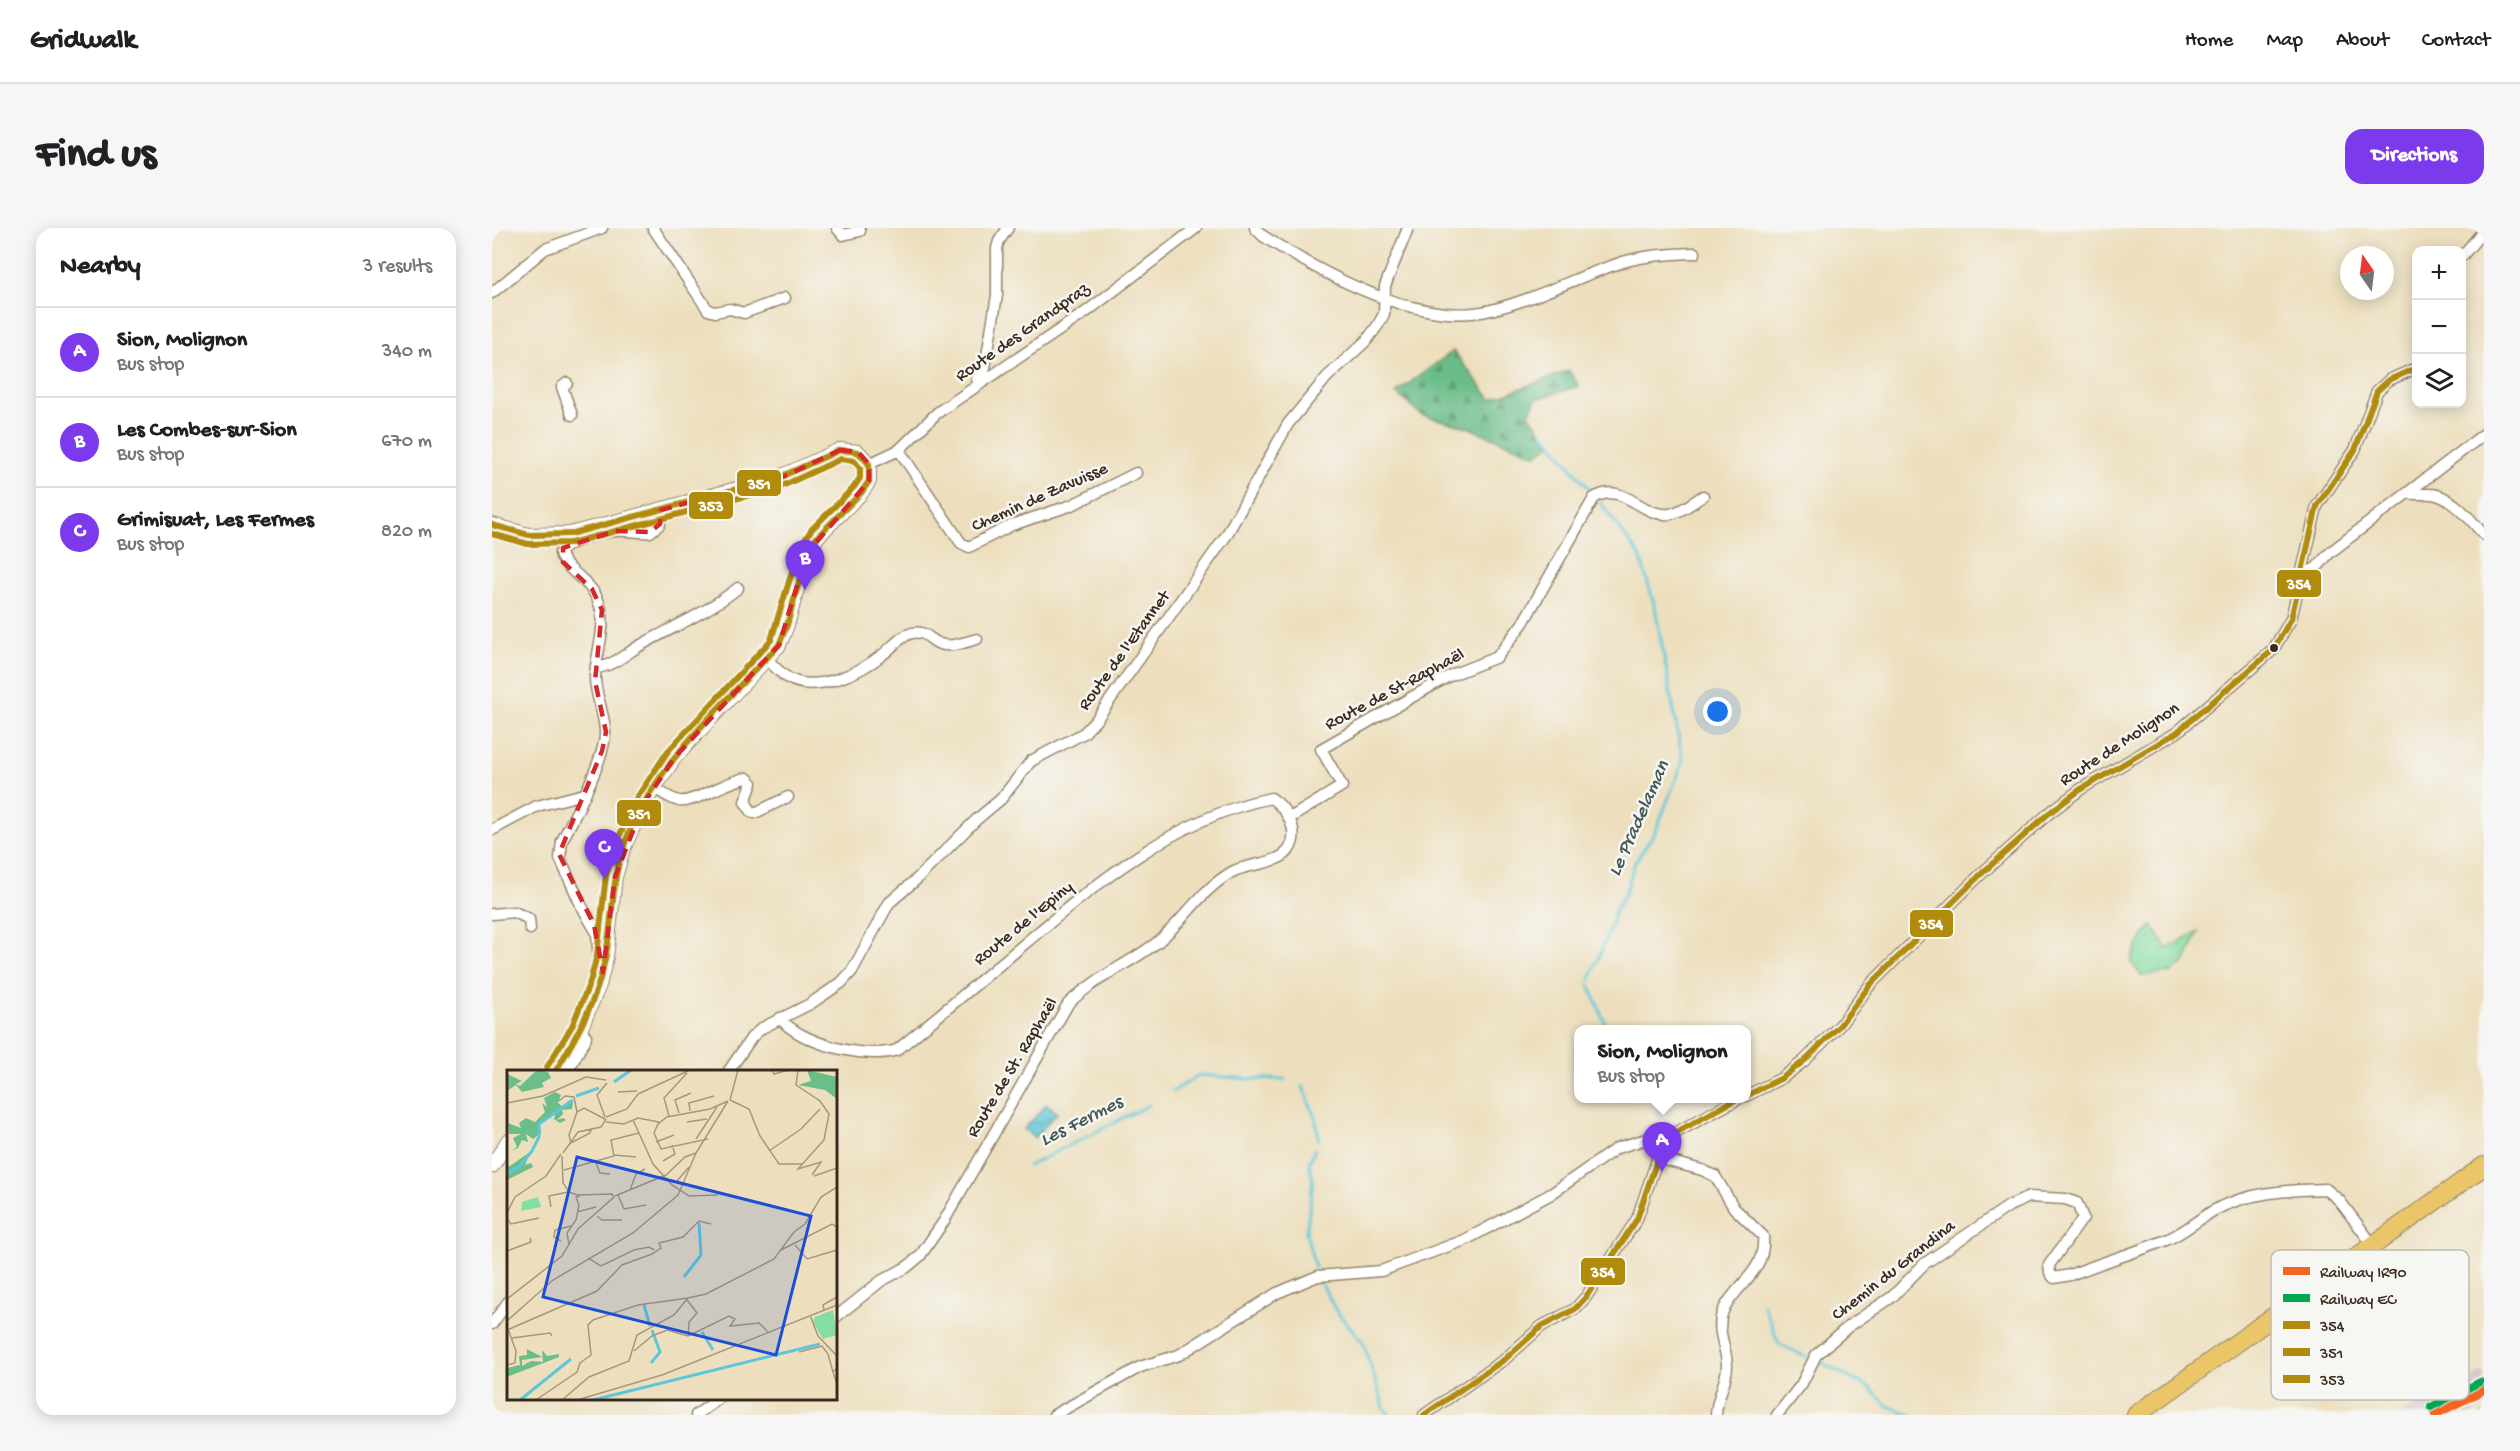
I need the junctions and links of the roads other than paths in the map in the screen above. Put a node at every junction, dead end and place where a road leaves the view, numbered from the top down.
1 (602, 228) edge
2 (653, 228) edge
3 (837, 228) edge
4 (1008, 228) edge
5 (1196, 228) edge
6 (1255, 228) edge
7 (1408, 228) edge
8 (2484, 230) edge
9 (860, 231) dead end
10 (2466, 251) edge
11 (1695, 253) dead end
12 (492, 292) edge
13 (1384, 297) junction
14 (785, 298) dead end
15 (2412, 370) edge
16 (567, 383) dead end
17 (978, 385) junction
18 (572, 416) dead end
19 (2484, 434) edge
20 (899, 450) junction
21 (869, 464) junction
22 (1136, 473) dead end
23 (2409, 493) junction
24 (1703, 496) dead end
25 (661, 510) junction
26 (492, 525) edge
27 (2484, 535) edge
28 (2301, 572) junction
29 (738, 588) dead end
30 (977, 639) dead end
31 (767, 659) junction
32 (596, 668) junction
33 (653, 787) junction
34 (584, 794) junction
35 (788, 797) dead end
36 (1290, 818) junction
37 (492, 830) edge
38 (492, 914) edge
39 (530, 929) dead end
40 (603, 972) junction
41 (780, 1018) junction
42 (580, 1030) junction
43 (556, 1070) edge
44 (568, 1070) edge
45 (729, 1070) edge
46 (1751, 1094) edge
47 (1731, 1103) edge
48 (1664, 1139) junction
49 (507, 1143) edge
50 (1657, 1158) junction
51 (492, 1166) edge
52 (2484, 1166) edge
53 (2373, 1245) junction
54 (2366, 1250) edge
55 (507, 1303) edge
56 (837, 1316) edge
57 (2271, 1318) edge
58 (492, 1324) edge
59 (717, 1400) edge
60 (696, 1415) edge
61 (1054, 1415) edge
62 (1424, 1415) edge
63 (1716, 1415) edge
64 (1777, 1415) edge
65 (2136, 1415) edge

1 - 12 street
2 - 14 street
3 - 9 street
4 - 17 street
5 - 17 street, Route des Grandpraz
6 - 13 street
7 - 13 street, Route de l'Etannet
8 - 10 street
11 - 13 street
13 - 41 street, Route de l'Etannet
15 - 28 street, Route de Molignon
16 - 18 street
17 - 20 street, Route des Grandpraz
19 - 23 street
20 - 21 street, Route des Grandpraz
20 - 22 street, Chemin de Zavuisse
21 - 25 street
21 - 31 street
23 - 27 street
23 - 28 street
24 - 36 street, Route de St-Raphaël
25 - 26 street
25 - 32 street
28 - 46 street, Route de Molignon
29 - 32 street
30 - 31 street
31 - 33 street
32 - 34 street
33 - 35 street
33 - 40 street
34 - 37 street
34 - 40 street
36 - 41 street, Route de l'Epiny
36 - 56 street, Route de St. Raphaël
38 - 39 street
40 - 42 street
41 - 45 street, Route de l'Etannet
42 - 43 street
42 - 44 street
47 - 48 street
48 - 50 street
48 - 61 street
49 - 51 street
50 - 62 street
50 - 63 street
52 - 53 main road
53 - 54 main road
53 - 64 street, Chemin du Grandina
55 - 58 street
57 - 65 main road
59 - 60 street

